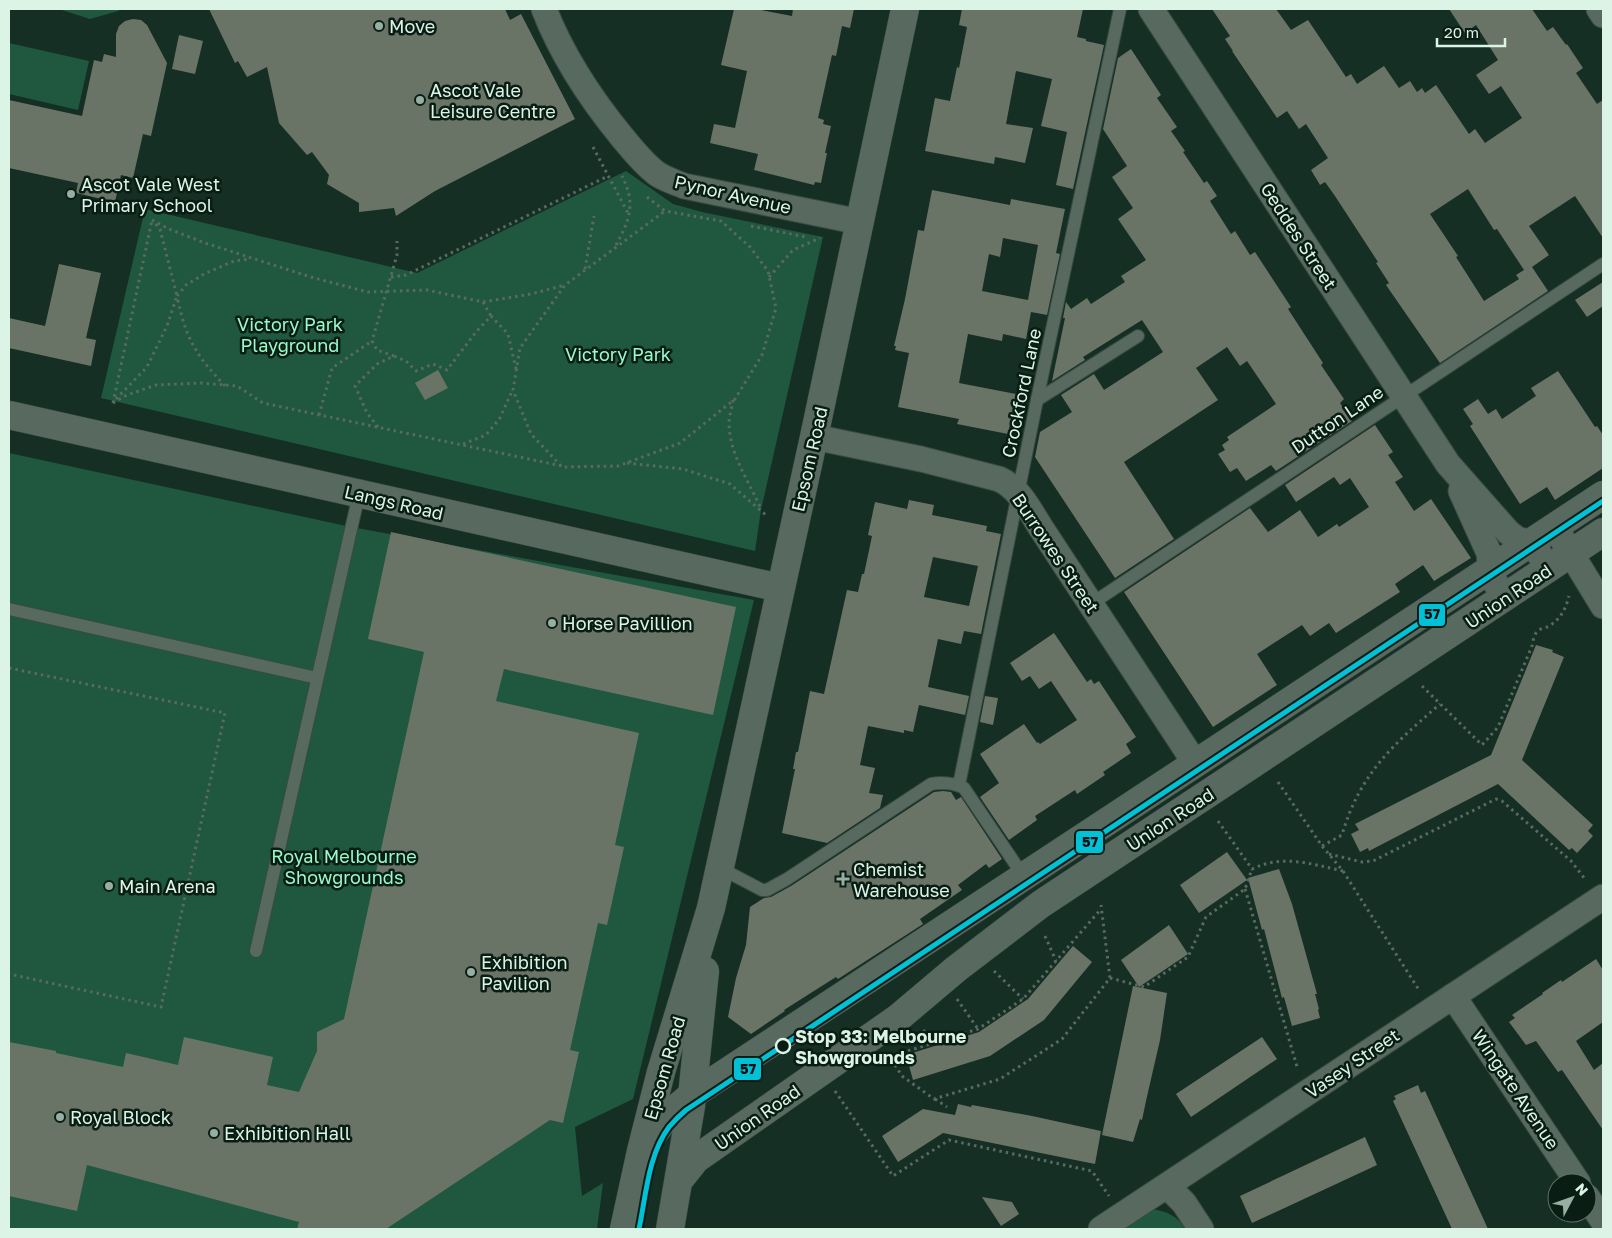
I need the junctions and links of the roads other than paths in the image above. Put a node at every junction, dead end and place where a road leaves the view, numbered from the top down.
1 (544, 9) edge
2 (905, 9) edge
3 (1120, 9) edge
4 (1151, 9) edge
5 (1599, 9) edge
6 (1603, 15) edge
7 (860, 222) junction
8 (1603, 264) edge
9 (1138, 336) dead end
10 (1403, 396) junction
11 (1037, 400) junction
12 (9, 416) edge
13 (814, 437) junction
14 (1448, 464) junction
15 (359, 494) junction
16 (1018, 494) junction
17 (1603, 495) edge
18 (1555, 527) junction
19 (1603, 532) edge
20 (1532, 543) junction
21 (1571, 553) junction
22 (1549, 568) junction
23 (1488, 571) junction
24 (780, 588) junction
25 (1505, 598) junction
26 (1090, 604) junction
27 (1603, 606) edge
28 (9, 609) edge
29 (317, 678) junction
30 (1195, 763) junction
31 (959, 785) junction
32 (1213, 791) junction
33 (720, 868) junction
34 (1024, 877) junction
35 (1603, 897) edge
36 (1041, 904) junction
37 (711, 908) junction
38 (256, 951) dead end
39 (1453, 996) junction
40 (692, 1095) junction
41 (639, 1161) junction
42 (1571, 1173) edge
43 (680, 1179) junction
44 (1167, 1186) junction
45 (624, 1229) edge
46 (670, 1229) edge
47 (1101, 1229) edge
48 (1202, 1229) edge

1 - 7 street, Pynor Avenue
2 - 7 main road, Epsom Road
3 - 11 lane, Crockford Lane
4 - 10 street, Geddes Street
5 - 6 street
7 - 13 main road, Epsom Road
8 - 10 lane, Dutton Lane
9 - 11 lane
10 - 14 street, Geddes Street
10 - 26 lane, Dutton Lane
11 - 16 lane, Crockford Lane
12 - 15 main road, Langs Road
13 - 16 street, Burrowes Street
13 - 24 main road, Epsom Road
14 - 20 street, Geddes Street
14 - 23 street, Geddes Street
15 - 24 main road, Langs Road
15 - 29 lane
16 - 26 street, Burrowes Street
16 - 31 lane, Crockford Lane
17 - 18 main road, Union Road
18 - 20 main road, Union Road
18 - 21 street
19 - 21 main road, Union Road
20 - 22 street
20 - 23 main road, Union Road
21 - 22 main road, Union Road
21 - 27 street
22 - 25 main road, Union Road
23 - 25 street, Geddes Street
23 - 30 main road, Union Road
24 - 33 main road, Epsom Road
25 - 32 main road, Union Road
26 - 30 street, Burrowes Street
28 - 29 lane
29 - 38 lane
30 - 32 main road, Burrowes Street
30 - 34 main road, Union Road
31 - 33 lane
31 - 34 lane
32 - 36 main road, Union Road
33 - 37 main road, Epsom Road
34 - 36 main road
34 - 40 main road, Union Road
35 - 39 street, Vasey Street
36 - 43 main road, Union Road
37 - 40 main road, Epsom Road
37 - 41 main road, Epsom Road
39 - 42 street, Wingate Avenue
39 - 44 street, Vasey Street
40 - 41 main road, Union Road
40 - 43 main road, Epsom Road
41 - 45 main road, Epsom Road
43 - 46 main road, Epsom Road
44 - 47 street, Vasey Street
44 - 48 street

